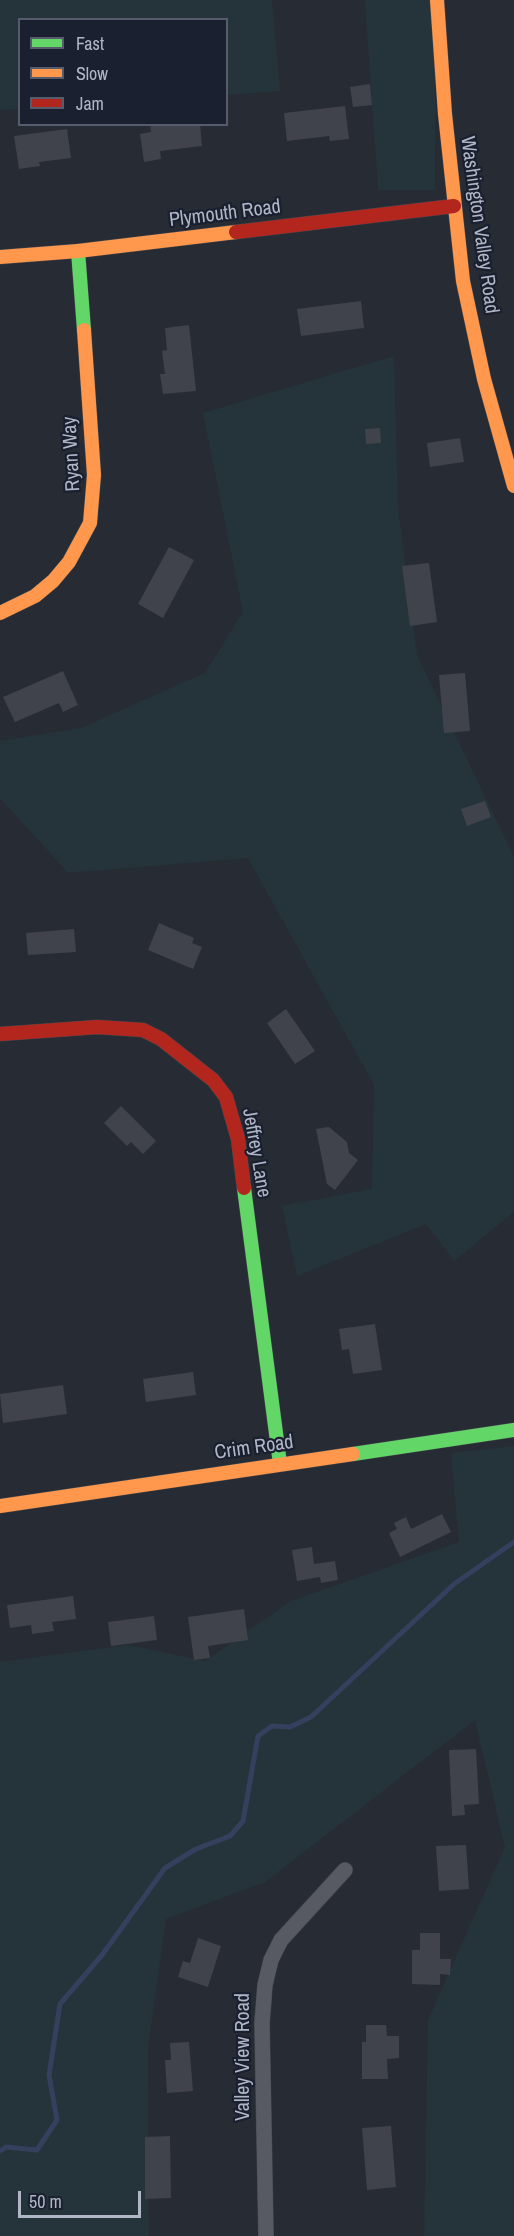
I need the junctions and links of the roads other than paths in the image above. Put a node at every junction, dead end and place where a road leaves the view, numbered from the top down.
1 (437, 0) edge
2 (454, 206) junction
3 (78, 251) junction
4 (0, 257) edge
5 (514, 486) edge
6 (0, 613) edge
7 (0, 1034) edge
8 (514, 1430) edge
9 (280, 1464) junction
10 (0, 1506) edge
11 (345, 1870) dead end
12 (266, 2236) edge

1 - 2 street, Washington Valley Road
2 - 3 street, Plymouth Road
2 - 5 street, Washington Valley Road
3 - 4 street, Plymouth Road
3 - 6 street, Ryan Way
7 - 9 street, Jeffrey Lane
8 - 9 street, Crim Road
9 - 10 street, Crim Road
11 - 12 street, Valley View Road

